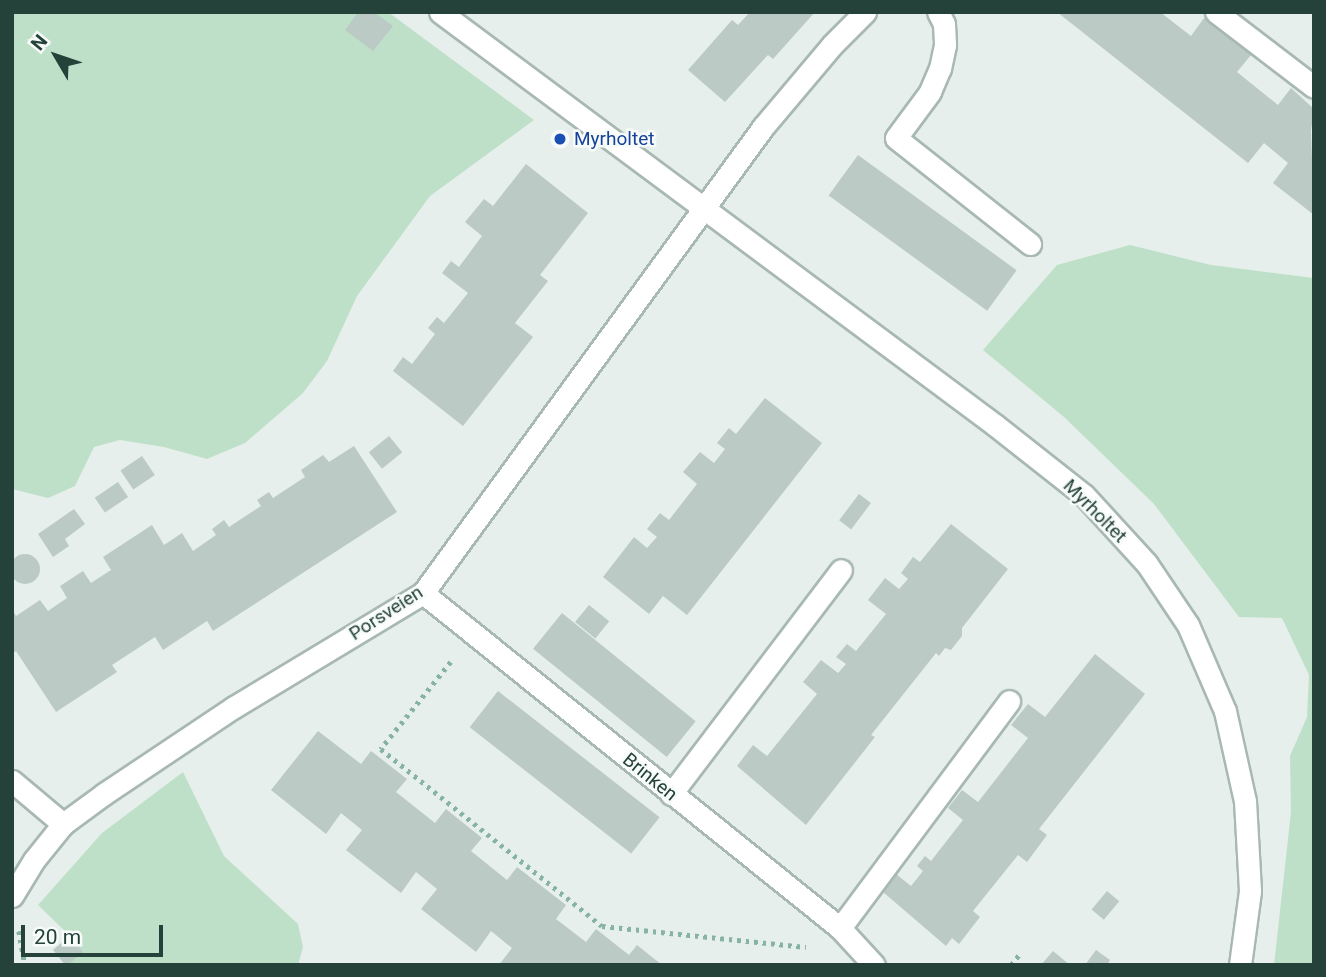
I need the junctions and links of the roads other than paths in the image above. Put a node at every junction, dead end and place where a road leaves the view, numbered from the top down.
1 (440, 12) edge
2 (865, 12) edge
3 (938, 12) edge
4 (1216, 12) edge
5 (1314, 87) edge
6 (702, 208) junction
7 (1030, 244) dead end
8 (841, 570) dead end
9 (423, 593) junction
10 (1009, 701) dead end
11 (12, 781) edge
12 (671, 794) junction
13 (63, 824) junction
14 (12, 896) edge
15 (839, 928) junction
16 (874, 965) edge
17 (1240, 965) edge

1 - 6 street, Myrholtet
2 - 6 street
3 - 7 street
4 - 5 street
6 - 9 street, Porsveien
6 - 17 street, Myrholtet
8 - 12 street
9 - 12 street, Brinken
9 - 13 street, Porsveien
10 - 15 street
11 - 13 street
12 - 15 street, Brinken
13 - 14 street, Porsveien
15 - 16 street, Brinken

